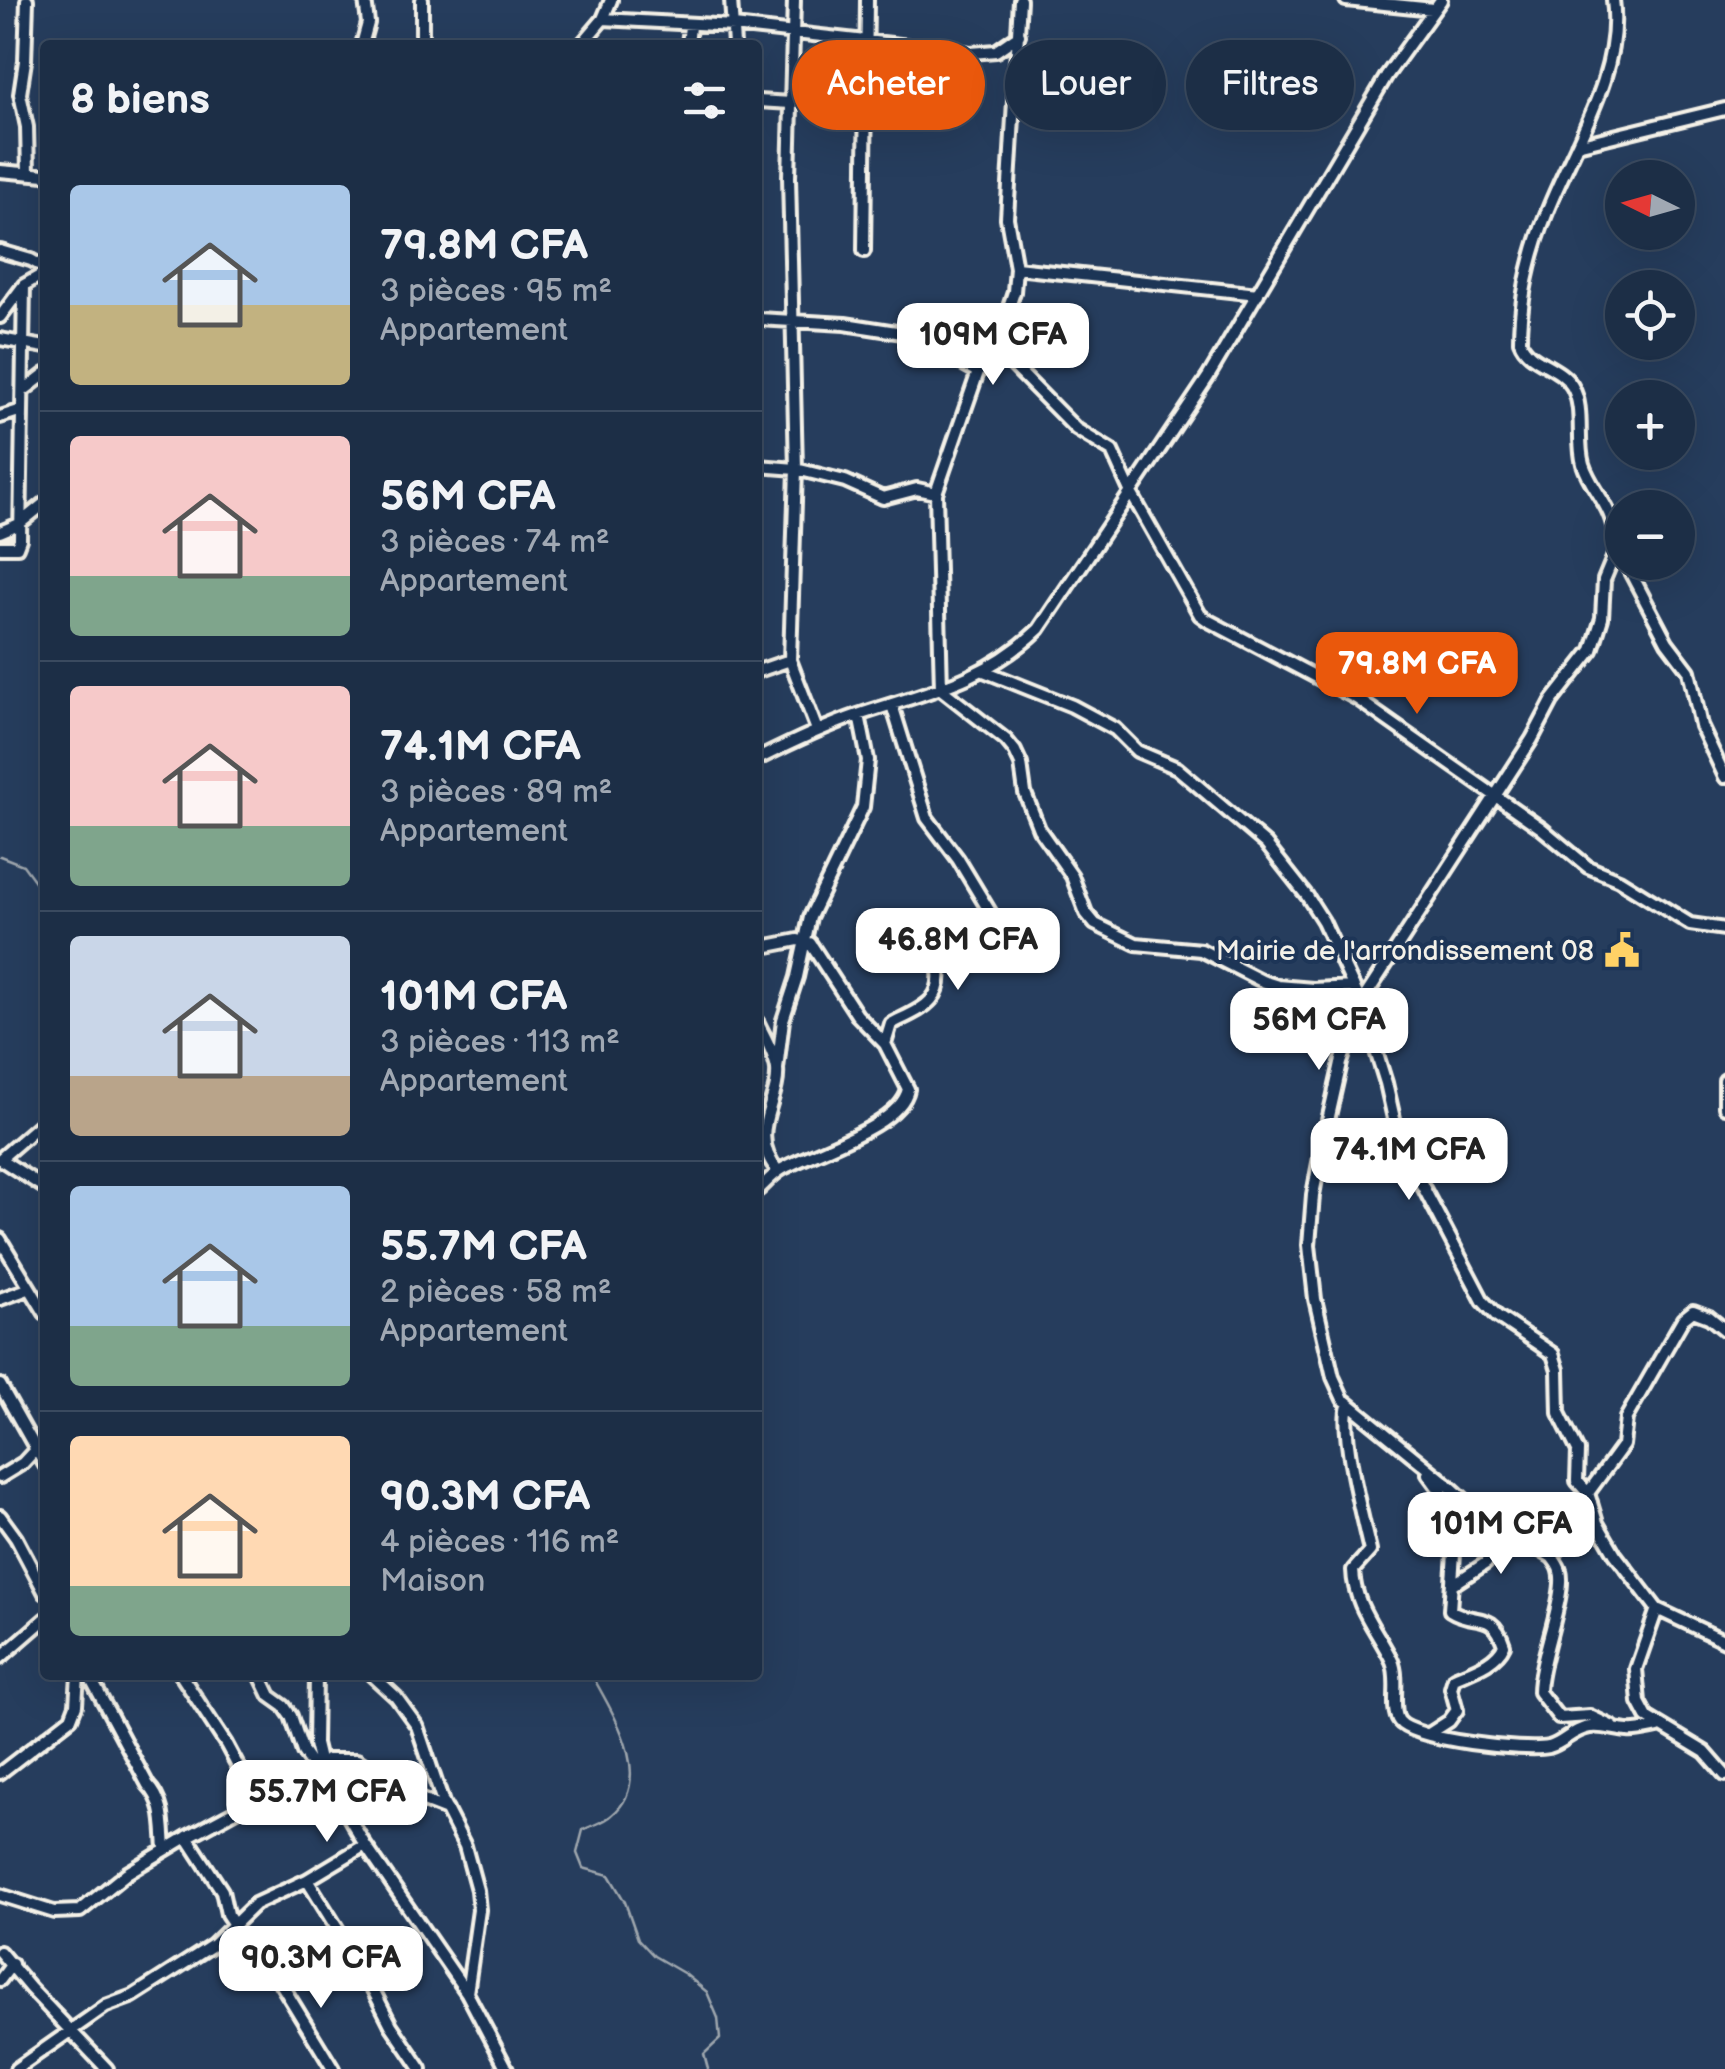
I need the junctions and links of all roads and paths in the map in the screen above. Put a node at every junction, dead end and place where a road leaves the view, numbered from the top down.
1 (28, 0) edge
2 (365, 0) edge
3 (422, 0) edge
4 (611, 0) edge
5 (731, 0) edge
6 (794, 0) edge
7 (866, 0) edge
8 (1020, 0) edge
9 (1346, 0) edge
10 (1613, 0) edge
11 (1378, 2) edge
12 (1437, 4) edge
13 (603, 19) junction
14 (690, 26) junction
15 (734, 26) junction
16 (793, 34) junction
17 (1018, 35) junction
18 (865, 38) junction
19 (363, 40) edge
20 (422, 40) edge
21 (586, 40) edge
22 (689, 40) edge
23 (734, 40) edge
24 (762, 101) edge
25 (791, 102) junction
26 (1725, 109) edge
27 (1577, 145) junction
28 (0, 172) edge
29 (28, 173) junction
30 (40, 174) edge
31 (0, 251) edge
32 (864, 252) dead end
33 (40, 266) edge
34 (1016, 268) junction
35 (40, 274) edge
36 (24, 285) junction
37 (1258, 294) junction
38 (0, 317) edge
39 (762, 320) edge
40 (794, 320) junction
41 (0, 340) edge
42 (25, 344) junction
43 (992, 344) junction
44 (40, 346) edge
45 (978, 372) junction
46 (40, 378) edge
47 (23, 390) junction
48 (22, 410) junction
49 (0, 418) edge
50 (762, 466) edge
51 (796, 469) junction
52 (936, 493) junction
53 (1130, 493) junction
54 (40, 506) edge
55 (1605, 507) edge
56 (19, 524) junction
57 (0, 532) edge
58 (0, 547) edge
59 (1605, 578) edge
60 (1634, 580) edge
61 (790, 660) junction
62 (762, 670) edge
63 (984, 672) junction
64 (941, 689) junction
65 (892, 706) junction
66 (859, 715) junction
67 (817, 730) junction
68 (762, 758) edge
69 (1725, 777) edge
70 (1492, 796) junction
71 (1725, 929) edge
72 (806, 941) junction
73 (762, 947) edge
74 (1354, 987) junction
75 (1361, 1003) junction
76 (762, 1033) edge
77 (885, 1044) junction
78 (777, 1069) junction
79 (1725, 1080) edge
80 (1725, 1107) edge
81 (40, 1124) edge
82 (762, 1162) edge
83 (774, 1167) junction
84 (762, 1184) edge
85 (40, 1185) edge
86 (0, 1239) edge
87 (28, 1289) junction
88 (0, 1299) edge
89 (40, 1306) edge
90 (1725, 1330) edge
91 (0, 1385) edge
92 (1348, 1406) junction
93 (36, 1449) junction
94 (40, 1456) edge
95 (1419, 1462) junction
96 (0, 1477) edge
97 (1590, 1497) junction
98 (0, 1516) edge
99 (1504, 1530) junction
100 (1552, 1557) junction
101 (40, 1584) edge
102 (1454, 1584) junction
103 (1657, 1609) junction
104 (40, 1623) edge
105 (1725, 1641) edge
106 (0, 1658) edge
107 (78, 1680) edge
108 (92, 1680) edge
109 (184, 1680) edge
110 (262, 1680) edge
111 (316, 1680) edge
112 (377, 1680) edge
113 (1613, 1727) junction
114 (1658, 1727) junction
115 (1428, 1735) junction
116 (318, 1770) junction
117 (0, 1773) edge
118 (1725, 1774) edge
119 (256, 1800) junction
120 (447, 1810) junction
121 (187, 1837) junction
122 (365, 1845) junction
123 (165, 1848) junction
124 (306, 1880) junction
125 (0, 1895) edge
126 (234, 1923) junction
127 (213, 1945) junction
128 (0, 1952) edge
129 (12, 1964) junction
130 (0, 1980) edge
131 (467, 1993) junction
132 (71, 2031) junction
133 (16, 2069) edge
134 (107, 2069) edge
135 (333, 2069) edge
136 (422, 2069) edge
137 (507, 2069) edge

1 - 29 street
2 - 19 street
3 - 20 street
4 - 13 street
5 - 15 street
6 - 16 street
7 - 18 street
8 - 17 street
9 - 11 street
10 - 27 street
11 - 12 street
12 - 37 street
13 - 14 street
13 - 21 street
14 - 15 street
14 - 22 street
15 - 16 street
15 - 23 street
16 - 18 street
16 - 25 street
17 - 18 street
17 - 34 street
18 - 32 street
24 - 25 street
25 - 40 street
26 - 27 street
27 - 55 street
28 - 29 street
29 - 30 street
31 - 33 street
34 - 37 street
34 - 43 street
35 - 36 street
36 - 38 street
36 - 42 street
37 - 53 street
39 - 40 street
40 - 45 street
40 - 51 street
41 - 42 street
42 - 44 street
42 - 47 street
43 - 45 street
43 - 53 street
45 - 52 street
46 - 47 street
47 - 48 street
48 - 49 street
48 - 56 street
50 - 51 street
51 - 52 street
51 - 61 street
52 - 64 street
53 - 63 street
53 - 70 street
54 - 56 street
56 - 57 street
56 - 58 street
59 - 70 street
60 - 69 street
61 - 62 street
61 - 67 street
63 - 64 street
63 - 74 street
64 - 65 street
64 - 74 street
65 - 66 street
65 - 77 street
66 - 67 street
66 - 72 street
67 - 68 street
70 - 71 street
70 - 75 street
72 - 73 street
72 - 77 street
72 - 78 street
74 - 75 street
75 - 92 street
75 - 97 street
76 - 78 street
77 - 83 street
78 - 83 street
79 - 80 street
81 - 85 street
82 - 83 street
83 - 84 street
86 - 87 street
87 - 88 street
87 - 89 street
90 - 97 street
91 - 93 street
92 - 95 street
92 - 115 street
93 - 94 street
93 - 96 street
95 - 99 street
95 - 102 street
97 - 100 street
97 - 103 street
98 - 101 street
99 - 100 street
99 - 102 street
100 - 113 street
102 - 115 street
103 - 105 street
103 - 114 street
104 - 106 street
107 - 117 street
108 - 123 street
109 - 119 street
110 - 116 street
111 - 116 street
112 - 120 street
113 - 114 street
113 - 115 street
114 - 118 street
116 - 119 street
116 - 120 street
116 - 122 street
119 - 121 street
120 - 131 street
121 - 123 street
121 - 126 street
122 - 124 street
122 - 131 street
123 - 125 street
124 - 126 street
124 - 136 street
126 - 127 street
127 - 132 street
127 - 135 street
128 - 129 street
129 - 130 street
129 - 132 street
131 - 137 street
132 - 133 street
132 - 134 street

